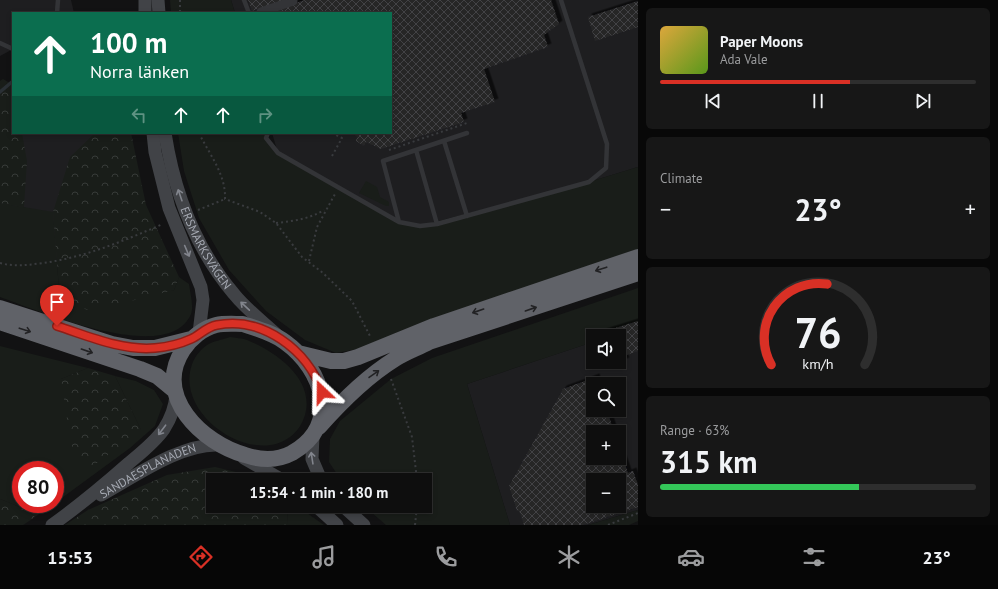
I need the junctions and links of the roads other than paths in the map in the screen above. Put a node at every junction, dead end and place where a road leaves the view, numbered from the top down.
1 (58, 0) edge
2 (145, 0) edge
3 (158, 0) edge
4 (244, 0) edge
5 (561, 0) edge
6 (293, 1) edge
7 (57, 12) edge
8 (145, 12) edge
9 (159, 12) edge
10 (248, 12) edge
11 (261, 12) dead end
12 (0, 43) edge
13 (12, 49) edge
14 (467, 133) dead end
15 (153, 134) edge
16 (165, 134) edge
17 (268, 134) edge
18 (444, 141) junction
19 (416, 150) junction
20 (467, 216) junction
21 (399, 222) junction
22 (437, 224) junction
23 (638, 257) edge
24 (638, 273) edge
25 (0, 308) edge
26 (0, 322) edge
27 (195, 336) junction
28 (285, 342) junction
29 (298, 354) junction
30 (175, 392) junction
31 (314, 433) junction
32 (225, 448) junction
33 (270, 473) edge
34 (318, 473) edge
35 (80, 506) junction
36 (324, 513) edge
37 (351, 513) edge
38 (52, 525) edge
39 (337, 525) edge
40 (364, 525) edge

1 - 7 lane
2 - 8 main road
3 - 9 main road
4 - 10 lane
5 - 20 lane
6 - 11 street
12 - 13 lane
14 - 18 lane
15 -> 27 main road, ERSMARKSVÄGEN
28 -> 16 main road, ERSMARKSVÄGEN
17 - 21 lane
18 - 19 lane
18 - 20 lane
19 - 21 lane
19 - 22 lane
20 - 22 lane
21 - 22 lane
23 -> 29 highway
31 -> 24 highway
25 - 27 highway
26 -> 30 highway
27 - 28 highway
27 - 30 highway
28 - 29 highway
29 - 31 highway
30 - 32 highway
30 -> 35 main road, SANDAESPLANADEN
31 - 32 highway
34 -> 31 main road
32 - 33 main road
32 - 35 main road, SANDAESPLANADEN
35 - 38 main road, SANDAESPLANADEN
36 - 39 main road
37 - 40 main road

